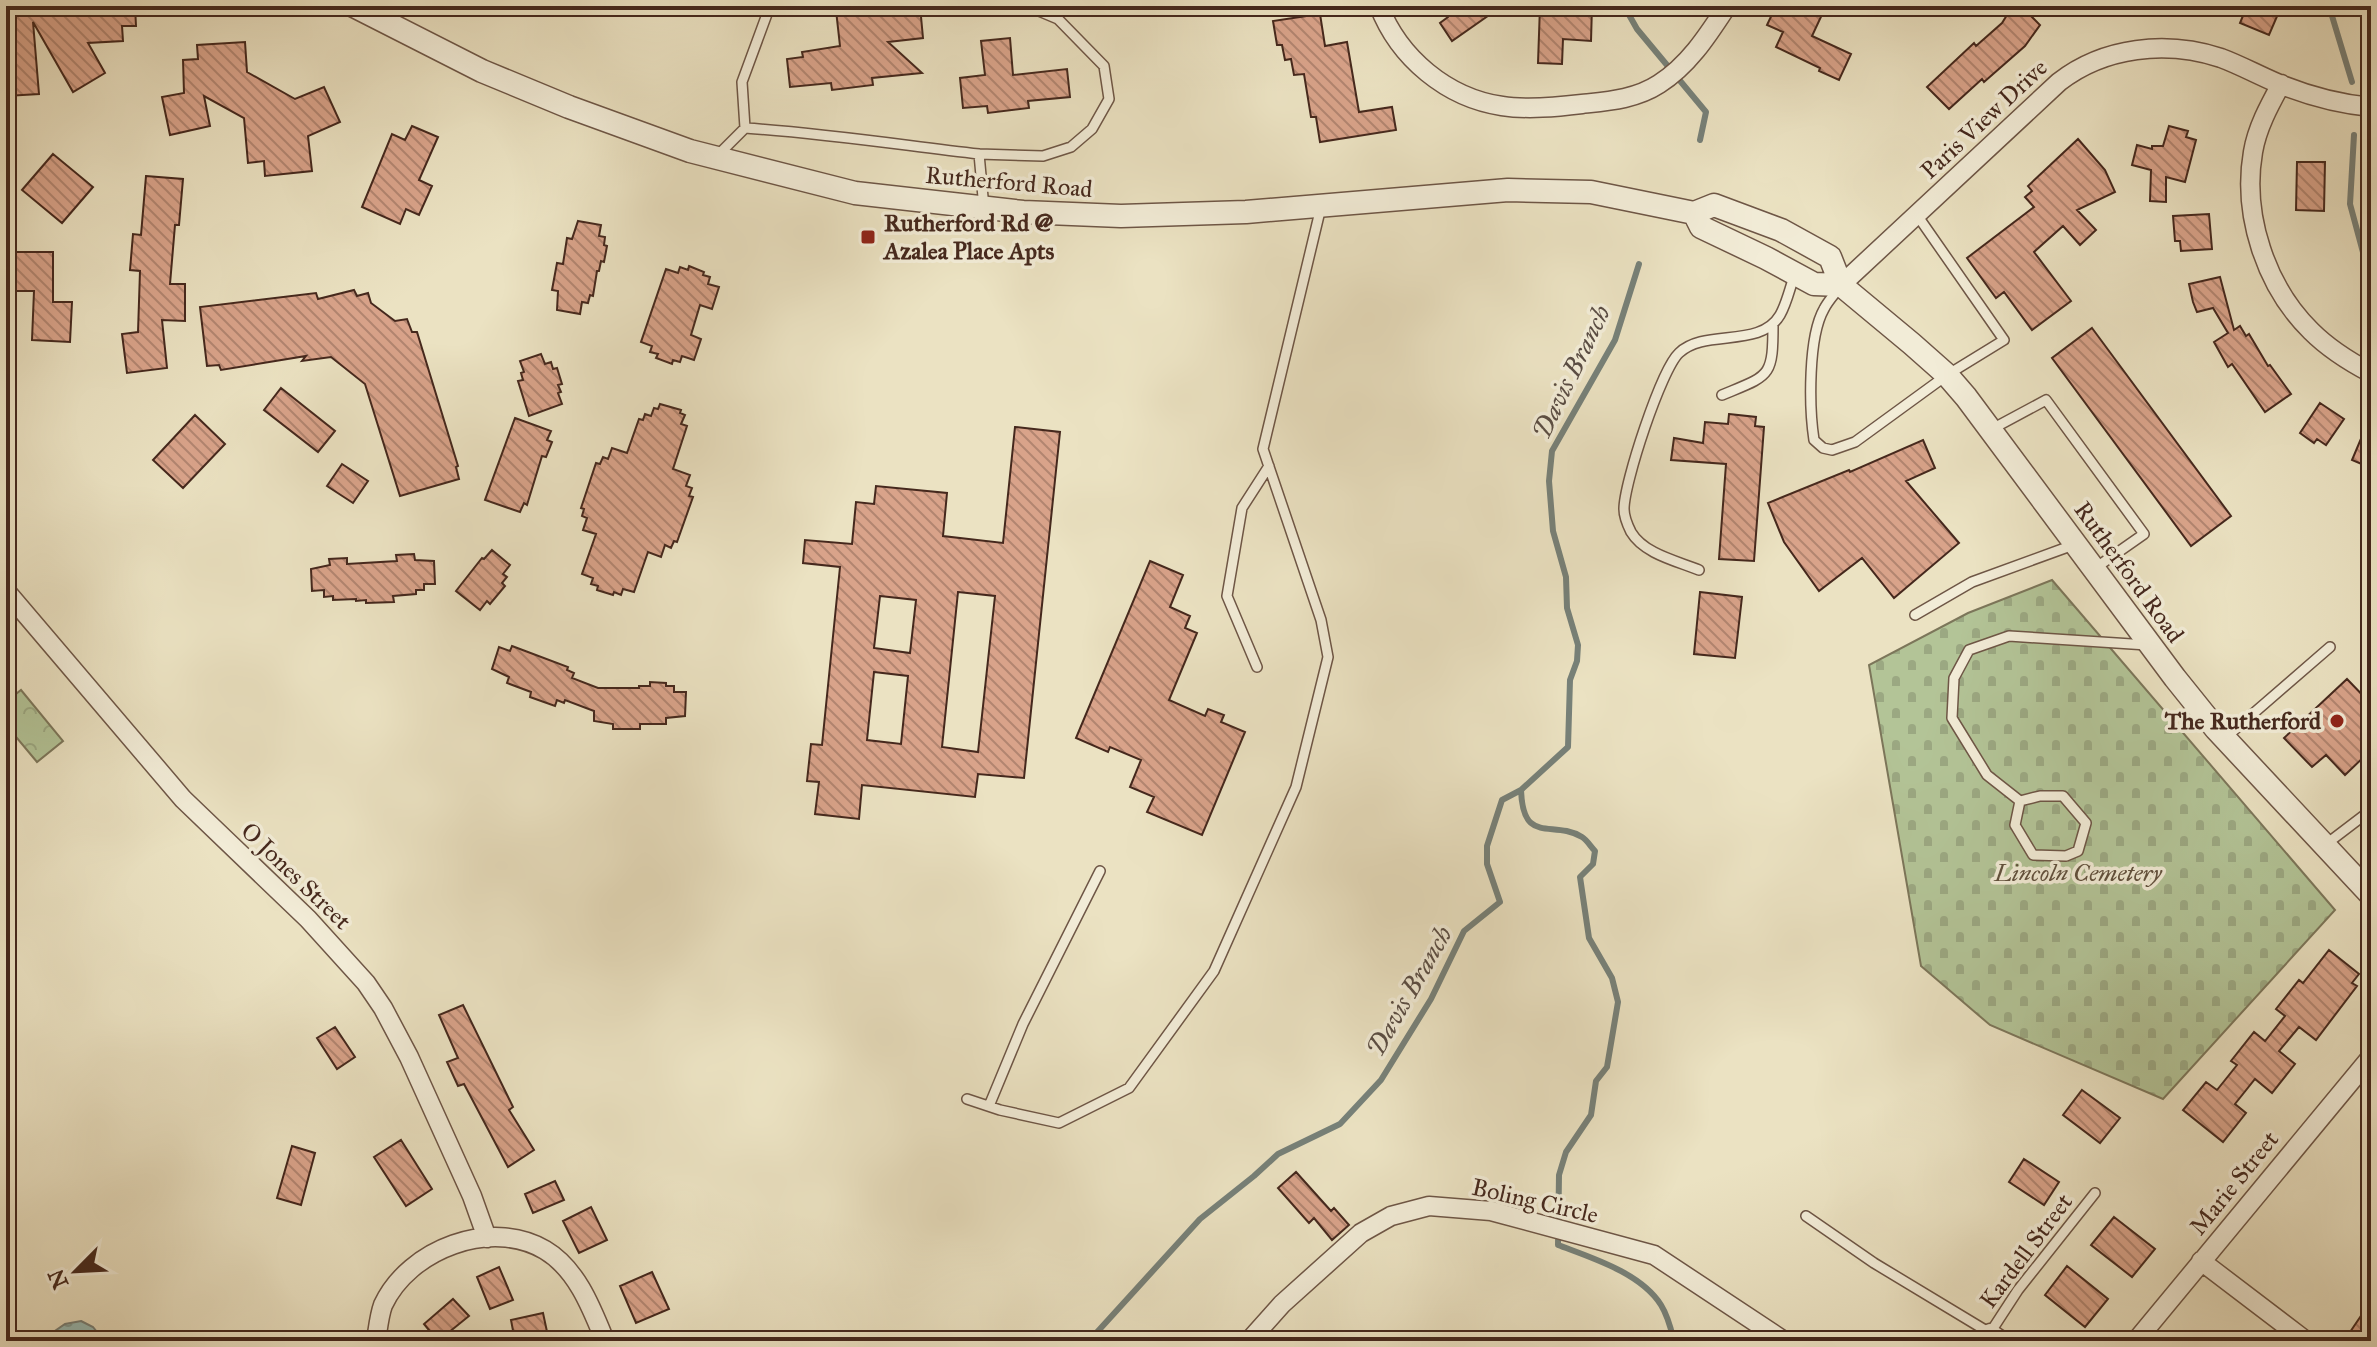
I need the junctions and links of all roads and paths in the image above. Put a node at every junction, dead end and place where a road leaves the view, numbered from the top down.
1 (354, 6) edge
2 (770, 6) edge
3 (1027, 6) edge
4 (1379, 6) edge
5 (1727, 6) edge
6 (2281, 84) junction
7 (2371, 107) edge
8 (745, 128) junction
9 (979, 154) junction
10 (715, 158) junction
11 (1321, 207) junction
12 (984, 208) junction
13 (1694, 213) junction
14 (1917, 215) junction
15 (1795, 274) junction
16 (1841, 285) junction
17 (1773, 324) junction
18 (2371, 373) edge
19 (1947, 375) junction
20 (1722, 395) dead end
21 (1991, 430) junction
22 (1269, 466) junction
23 (2076, 544) junction
24 (2094, 569) junction
25 (1699, 570) dead end
26 (6, 591) edge
27 (1915, 615) dead end
28 (2150, 645) junction
29 (2330, 647) dead end
30 (1257, 667) dead end
31 (2225, 738) junction
32 (2020, 801) junction
33 (2371, 810) edge
34 (2325, 845) junction
35 (1100, 871) dead end
36 (2371, 895) edge
37 (2371, 1057) edge
38 (967, 1099) dead end
39 (989, 1106) junction
40 (2095, 1193) dead end
41 (1806, 1216) dead end
42 (487, 1238) junction
43 (2201, 1261) junction
44 (1996, 1337) edge
45 (376, 1341) edge
46 (605, 1341) edge
47 (1249, 1341) edge
48 (1784, 1341) edge
49 (2136, 1341) edge
50 (2306, 1341) edge

1 - 10 street, Rutherford Road
2 - 8 lane
3 - 9 lane
4 - 5 street
6 - 7 street, Paris View Drive
6 - 14 street, Paris View Drive
6 - 18 street
8 - 9 lane
8 - 10 lane
9 - 12 lane
10 - 12 street, Rutherford Road
11 - 12 street, Rutherford Road
11 - 13 street, Rutherford Road
11 - 22 lane
13 - 15 street, Rutherford Road
13 - 16 street, Rutherford Road
14 - 16 street, Paris View Drive
14 - 19 lane
15 - 16 street, Rutherford Road
15 - 17 lane
16 - 19 street, Rutherford Road
16 - 19 lane
17 - 20 lane
17 - 25 lane
19 - 21 street, Rutherford Road
21 - 23 street, Rutherford Road
21 - 24 lane
22 - 30 lane
22 - 39 lane
23 - 24 street, Rutherford Road
23 - 27 lane
24 - 28 street, Rutherford Road
26 - 42 street, O Jones Street
28 - 31 street, Rutherford Road
28 - 32 lane
29 - 31 lane
31 - 34 street, Rutherford Road
32 - 32 lane
33 - 34 lane
34 - 36 street, Rutherford Road
35 - 39 lane
37 - 43 street, Marie Street
38 - 39 lane
40 - 44 lane, Kardell Street
41 - 44 lane
42 - 45 street
42 - 46 street
43 - 49 street, Marie Street
43 - 50 street
47 - 48 street, Boling Circle

